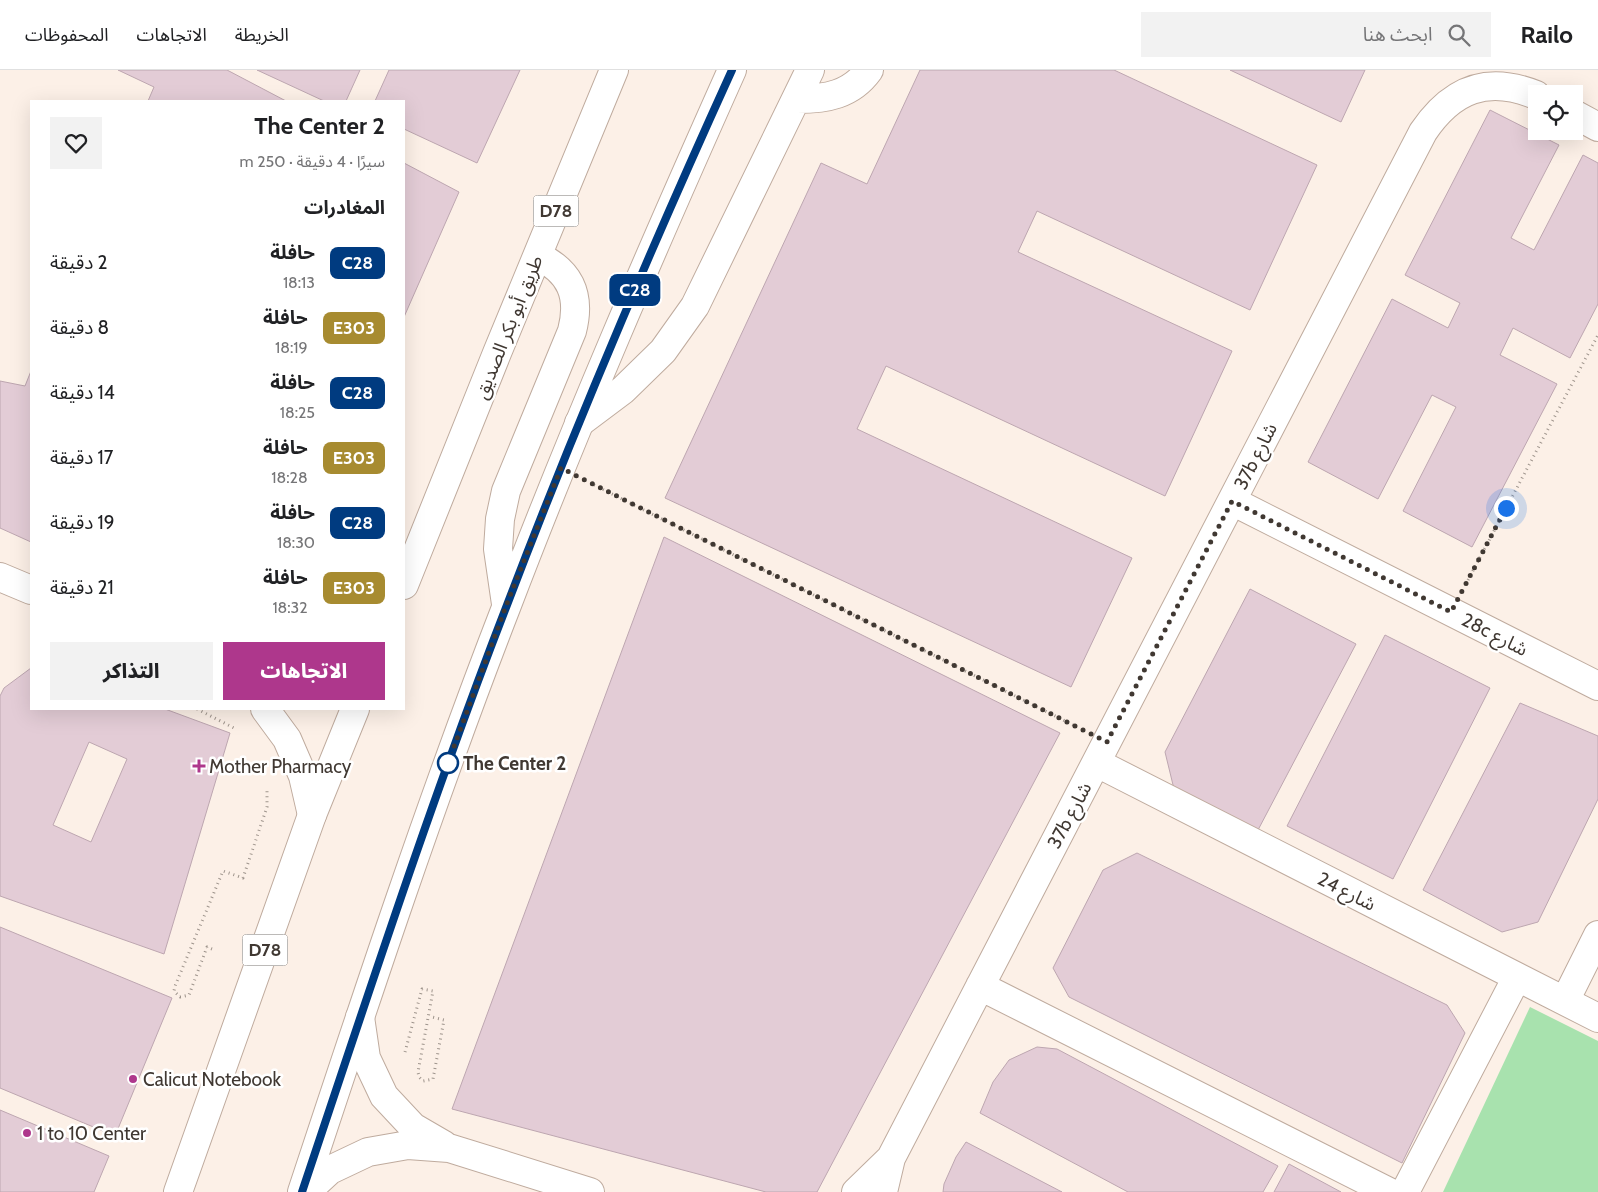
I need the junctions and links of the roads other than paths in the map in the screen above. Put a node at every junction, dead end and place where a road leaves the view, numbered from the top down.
1 (614, 70) edge
2 (732, 70) edge
3 (810, 70) edge
4 (869, 70) edge
5 (1528, 92) edge
6 (797, 99) junction
7 (1583, 119) edge
8 (1598, 127) edge
9 (538, 256) junction
10 (579, 423) junction
11 (1232, 501) junction
12 (0, 577) edge
13 (405, 583) edge
14 (30, 590) edge
15 (506, 606) junction
16 (1598, 686) edge
17 (267, 710) edge
18 (355, 710) edge
19 (1102, 753) junction
20 (312, 815) junction
21 (1598, 935) edge
22 (1517, 977) junction
23 (980, 986) junction
24 (1565, 1001) junction
25 (360, 1017) junction
26 (1598, 1018) edge
27 (449, 1148) junction
28 (891, 1158) junction
29 (558, 1179) edge
30 (178, 1192) edge
31 (302, 1192) edge
32 (306, 1192) edge
33 (590, 1192) edge
34 (856, 1192) edge
35 (883, 1192) edge
36 (1389, 1192) edge
37 (1405, 1192) edge

1 - 9 street, طريق أبو بكر الصديق / D78
2 - 10 street
3 - 6 street
4 - 6 street
5 - 11 street, 37b شارع
6 - 10 street
7 - 8 street
9 - 13 street, طريق أبو بكر الصديق / D78
9 - 15 street
10 - 15 street
11 - 16 street, 28c شارع
11 - 19 street, 37b شارع
12 - 14 street
15 - 25 street
17 - 20 street
18 - 20 street, D78
19 - 22 street, شارع 24
19 - 23 street, 37b شارع
20 - 30 street, D78
21 - 24 street
22 - 24 street, شارع 24
22 - 37 street
23 - 28 street, 37b شارع
23 - 36 street
24 - 26 street, شارع 24
25 - 27 street
25 - 31 street
27 - 29 street
27 - 32 street
28 - 34 street, 37b شارع
28 - 35 street, 37b شارع
29 - 33 street

